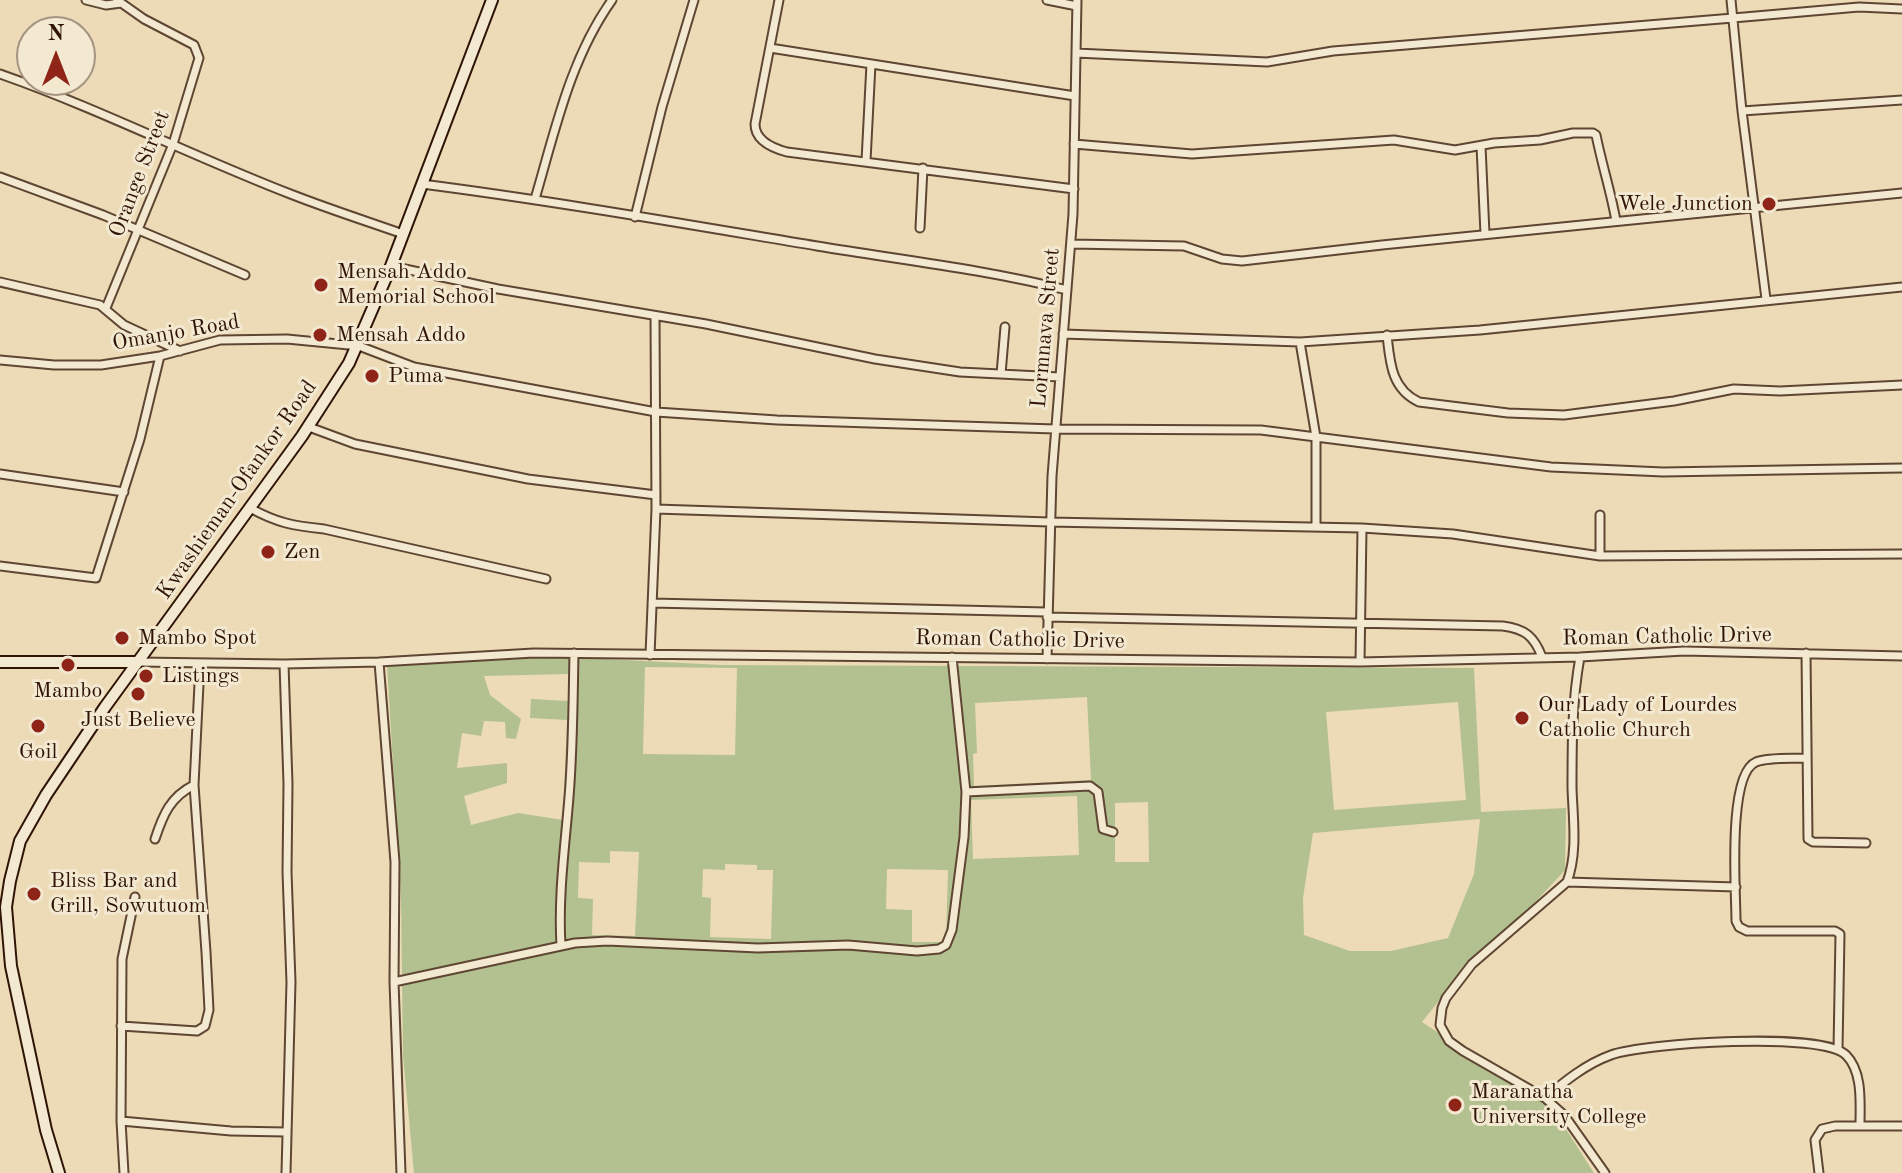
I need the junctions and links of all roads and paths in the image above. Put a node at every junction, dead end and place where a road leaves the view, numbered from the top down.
1 (86, 0) edge
2 (492, 0) edge
3 (612, 0) edge
4 (694, 0) edge
5 (779, 0) edge
6 (1047, 0) edge
7 (1731, 0) edge
8 (119, 2) edge
9 (1077, 3) edge
10 (1902, 9) edge
11 (1733, 18) junction
12 (770, 48) junction
13 (1076, 53) junction
14 (871, 64) junction
15 (0, 74) edge
16 (1075, 96) junction
17 (1902, 100) edge
18 (1742, 111) junction
19 (173, 144) junction
20 (1074, 144) junction
21 (1481, 146) junction
22 (866, 161) junction
23 (923, 168) junction
24 (0, 177) edge
25 (422, 184) junction
26 (1074, 189) junction
27 (1902, 193) edge
28 (535, 199) junction
29 (1754, 207) junction
30 (635, 217) junction
31 (1616, 221) junction
32 (920, 228) dead end
33 (139, 231) junction
34 (403, 234) junction
35 (1485, 234) junction
36 (1071, 244) junction
37 (391, 266) junction
38 (245, 275) dead end
39 (0, 282) edge
40 (1902, 287) edge
41 (1067, 290) junction
42 (1766, 299) junction
43 (106, 308) junction
44 (655, 316) junction
45 (1005, 327) dead end
46 (1063, 334) junction
47 (1387, 335) junction
48 (1300, 342) junction
49 (359, 346) junction
50 (180, 351) junction
51 (160, 356) junction
52 (0, 360) edge
53 (1001, 374) junction
54 (1060, 377) junction
55 (1902, 385) edge
56 (656, 412) junction
57 (309, 427) junction
58 (1055, 429) junction
59 (1316, 437) junction
60 (1902, 468) edge
61 (0, 474) edge
62 (124, 492) junction
63 (656, 495) junction
64 (250, 508) junction
65 (656, 509) junction
66 (1600, 515) dead end
67 (1049, 522) junction
68 (1316, 527) junction
69 (1362, 528) junction
70 (1902, 554) edge
71 (1600, 556) junction
72 (0, 566) edge
73 (546, 579) dead end
74 (652, 603) junction
75 (1047, 614) junction
76 (1361, 624) junction
77 (574, 653) junction
78 (1806, 653) junction
79 (650, 655) junction
80 (1902, 656) edge
81 (952, 657) junction
82 (1542, 657) junction
83 (1580, 657) junction
84 (1047, 659) junction
85 (0, 662) edge
86 (138, 662) junction
87 (379, 662) junction
88 (1360, 662) junction
89 (200, 664) junction
90 (284, 664) junction
91 (1807, 758) junction
92 (194, 785) junction
93 (966, 792) junction
94 (1113, 832) dead end
95 (155, 839) dead end
96 (1866, 843) dead end
97 (1567, 882) junction
98 (1736, 887) junction
99 (135, 897) dead end
100 (561, 946) junction
101 (394, 982) junction
102 (121, 1026) junction
103 (1838, 1050) junction
104 (1545, 1098) junction
105 (121, 1121) junction
106 (1860, 1125) junction
107 (1902, 1126) edge
108 (286, 1132) junction
109 (59, 1173) edge
110 (124, 1173) edge
111 (286, 1173) edge
112 (401, 1173) edge
113 (1605, 1173) edge
114 (1819, 1173) edge

1 - 8 street
2 - 25 main road, Kwashieman-Ofankor Road
3 - 28 street
4 - 30 street
5 - 12 street
6 - 9 street
7 - 11 street
8 - 19 street, Orange Street
9 - 13 street, Lormnava Street
10 - 11 street
11 - 13 street
11 - 18 street
12 - 14 street
12 - 22 street
13 - 16 street, Lormnava Street
14 - 16 street
14 - 22 street
15 - 19 street
16 - 20 street, Lormnava Street
17 - 18 street
18 - 29 street
19 - 33 street, Orange Street
19 - 34 street
20 - 21 street
20 - 26 street, Lormnava Street
21 - 31 street
21 - 35 street
22 - 23 street
23 - 26 street
23 - 32 street
24 - 33 street
25 - 28 street
25 - 34 main road, Kwashieman-Ofankor Road
26 - 36 street, Lormnava Street
27 - 29 street
28 - 30 street
29 - 31 street
29 - 42 street
30 - 41 street
31 - 35 street
33 - 38 street
33 - 43 street, Orange Street
34 - 37 main road, Kwashieman-Ofankor Road
35 - 36 street
36 - 41 street, Lormnava Street
37 - 44 street
37 - 49 main road, Kwashieman-Ofankor Road
39 - 43 street
40 - 42 street
41 - 46 street, Lormnava Street
42 - 47 street
43 - 50 street
44 - 53 street
44 - 56 street
45 - 53 street
46 - 48 street
46 - 54 street, Lormnava Street
47 - 48 street
47 - 55 street
48 - 59 street
49 - 50 street, Omanjo Road
49 - 56 street, Omanjo Road
49 - 57 main road, Kwashieman-Ofankor Road
50 - 51 street, Omanjo Road
51 - 52 street, Omanjo Road
51 - 62 street
53 - 54 street
54 - 58 street, Lormnava Street
56 - 58 street, Omanjo Road
56 - 63 street
57 - 63 street
57 - 64 main road, Kwashieman-Ofankor Road
58 - 59 street, Omanjo Road
58 - 67 street, Lormnava Street
59 - 60 street, Omanjo Road
59 - 68 street
61 - 62 street
62 - 72 street
63 - 65 street
64 - 73 street
64 - 86 main road, Kwashieman-Ofankor Road
65 - 67 street
65 - 74 street
66 - 71 street
67 - 68 street
67 - 75 street, Lormnava Street
68 - 69 street
69 - 71 street
69 - 76 street
70 - 71 street
74 - 75 street
74 - 79 street
75 - 76 street
75 - 84 street, Lormnava Street
76 - 82 street
76 - 88 street
77 - 79 street, Roman Catholic Drive
77 - 87 street, Roman Catholic Drive
77 - 100 street
78 - 80 street, Roman Catholic Drive
78 - 83 street, Roman Catholic Drive
78 - 91 street
79 - 81 street, Roman Catholic Drive
81 - 84 street, Roman Catholic Drive
81 - 93 street
82 - 83 street, Roman Catholic Drive
82 - 88 street, Roman Catholic Drive
83 - 97 street
84 - 88 street, Roman Catholic Drive
85 - 86 main road
86 - 89 street, Roman Catholic Drive
86 - 109 main road, Kwashieman-Ofankor Road
87 - 90 street, Roman Catholic Drive
87 - 101 street
89 - 90 street, Roman Catholic Drive
89 - 92 street
90 - 108 street
91 - 96 street
91 - 98 street
92 - 95 street
92 - 102 street
93 - 94 street
93 - 100 street
97 - 98 street
97 - 104 street
98 - 103 street
99 - 102 street
100 - 101 street
101 - 112 street
102 - 105 street
103 - 104 street
103 - 106 street
104 - 113 street
105 - 108 street
105 - 110 street
106 - 107 street
106 - 114 street
108 - 111 street

